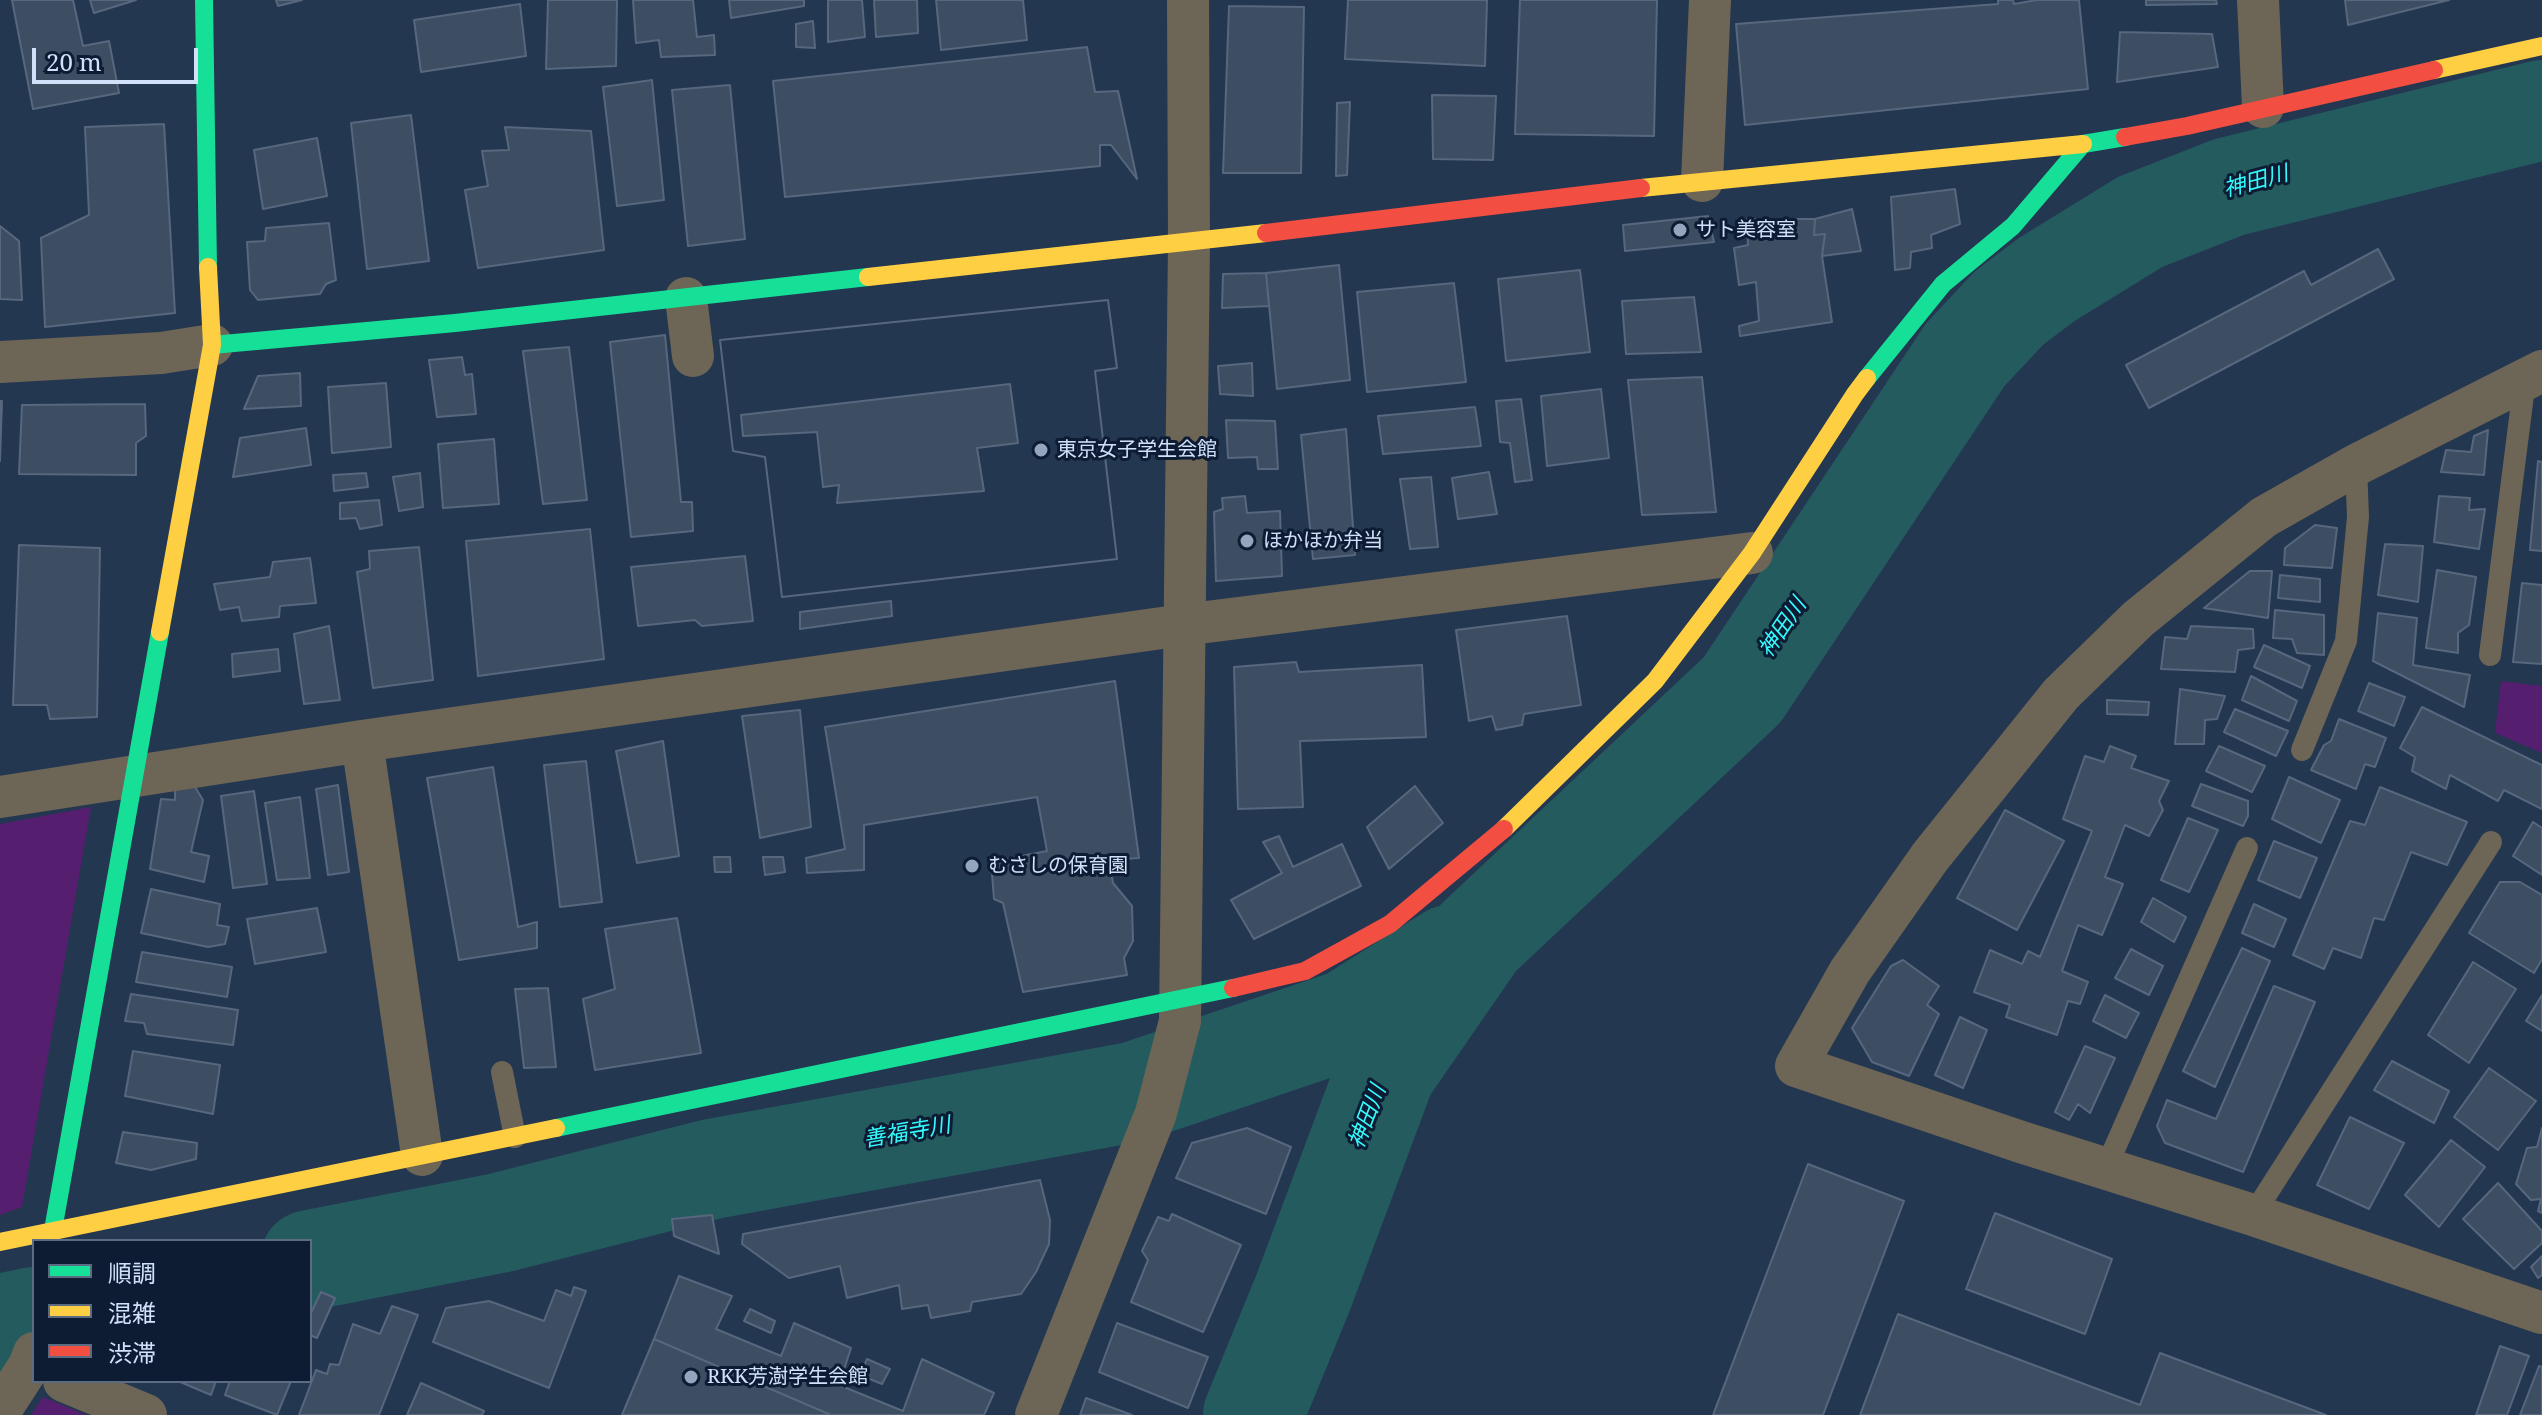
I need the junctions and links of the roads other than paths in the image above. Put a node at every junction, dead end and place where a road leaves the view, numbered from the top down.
1 (204, 0) edge
2 (1188, 0) edge
3 (1710, 0) edge
4 (2258, 0) edge
5 (2542, 46) edge
6 (2263, 107) junction
7 (2083, 144) junction
8 (1702, 181) junction
9 (1189, 242) junction
10 (686, 298) junction
11 (212, 345) junction
12 (693, 356) dead end
13 (0, 362) edge
14 (2533, 375) edge
15 (2356, 465) junction
16 (1752, 553) junction
17 (1183, 625) junction
18 (2490, 655) dead end
19 (362, 741) junction
20 (2302, 750) dead end
21 (133, 777) junction
22 (0, 797) edge
23 (2491, 842) dead end
24 (2247, 848) dead end
25 (1180, 1010) junction
26 (502, 1072) dead end
27 (515, 1137) junction
28 (422, 1155) junction
29 (2105, 1170) junction
30 (2253, 1215) junction
31 (53, 1236) edge
32 (0, 1242) edge
33 (2542, 1313) edge
34 (32, 1376) edge
35 (75, 1383) edge
36 (0, 1411) edge
37 (146, 1415) edge
38 (1036, 1415) edge

1 - 11 street
2 - 9 street
3 - 8 street
4 - 6 street
5 - 6 street
6 - 7 street
7 - 8 street
7 - 16 street
8 - 9 street
9 - 10 street
9 - 17 street
10 - 11 street
10 - 12 street
11 - 13 street
11 - 21 street
14 - 15 street
14 - 18 lane
15 - 20 lane
15 - 29 street
16 - 17 street
16 - 25 street
17 - 19 street
17 - 25 street
19 - 21 street
19 - 28 street
21 - 22 street
21 - 31 street
23 - 30 lane
24 - 29 lane
25 - 27 street
25 - 38 street
26 - 27 lane
27 - 28 street
28 - 31 street
29 - 30 street
30 - 33 street
31 - 32 street
34 - 36 street
35 - 37 street

